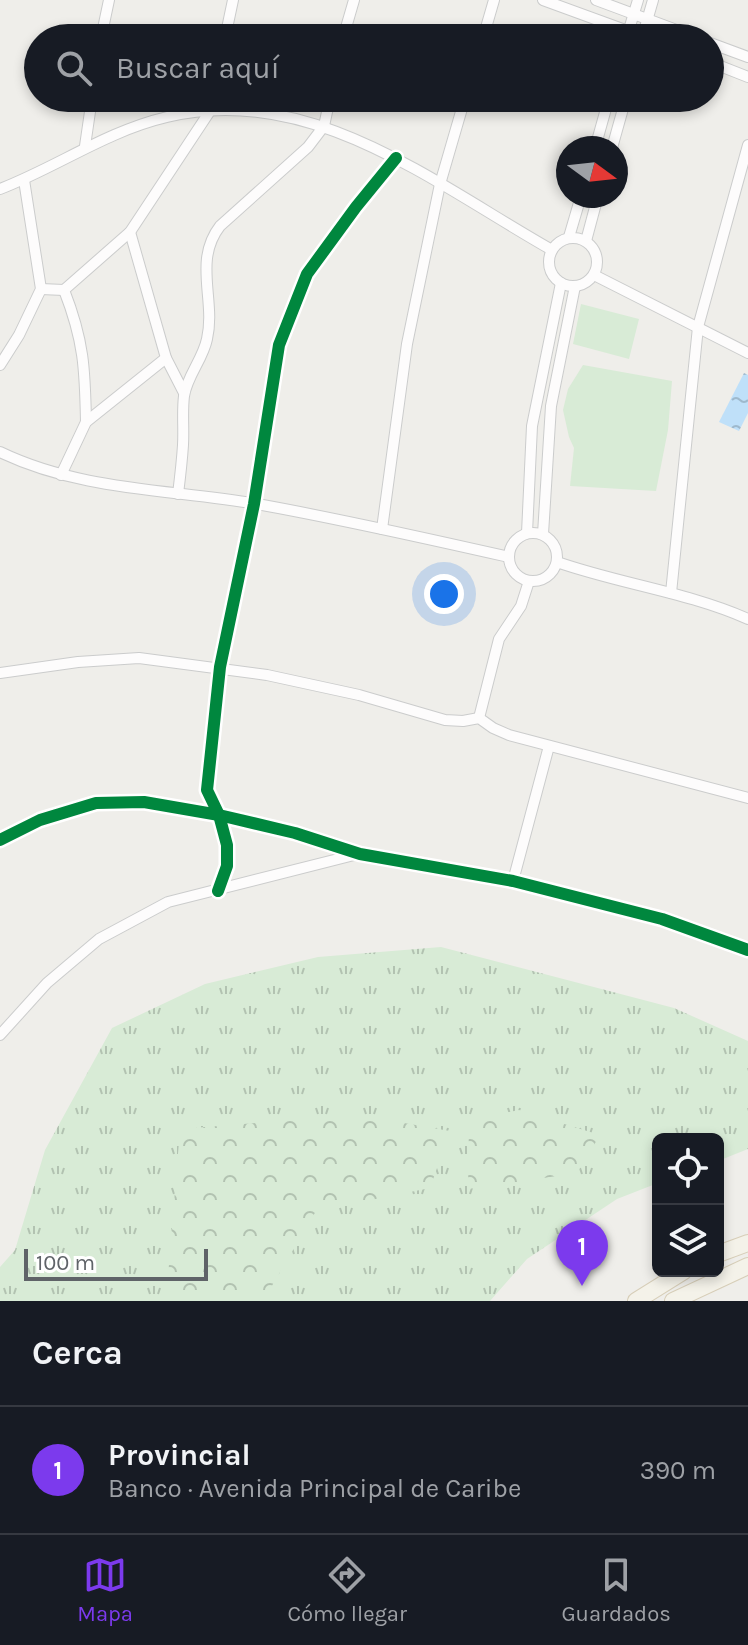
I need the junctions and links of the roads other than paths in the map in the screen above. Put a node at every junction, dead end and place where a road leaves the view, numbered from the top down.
1 (109, 0) edge
2 (233, 0) edge
3 (354, 0) edge
4 (494, 0) edge
5 (543, 0) edge
6 (596, 0) edge
7 (638, 0) edge
8 (653, 0) edge
9 (634, 14) junction
10 (648, 20) junction
11 (104, 24) edge
12 (228, 24) edge
13 (347, 24) edge
14 (487, 24) edge
15 (601, 24) edge
16 (631, 24) edge
17 (647, 24) edge
18 (659, 24) edge
19 (724, 48) edge
20 (748, 57) edge
21 (724, 68) edge
22 (748, 77) edge
23 (90, 112) edge
24 (182, 112) edge
25 (207, 112) edge
26 (264, 112) edge
27 (327, 112) edge
28 (461, 112) edge
29 (605, 112) edge
30 (622, 112) edge
31 (324, 126) junction
32 (598, 136) edge
33 (615, 136) edge
34 (748, 145) edge
35 (85, 146) junction
36 (396, 158) junction
37 (24, 180) junction
38 (440, 184) junction
39 (0, 189) edge
40 (577, 208) edge
41 (595, 208) edge
42 (130, 232) junction
43 (569, 237) junction
44 (586, 241) junction
45 (552, 250) junction
46 (594, 275) junction
47 (561, 283) junction
48 (575, 286) junction
49 (41, 289) junction
50 (64, 290) junction
51 (698, 327) junction
52 (748, 353) edge
53 (166, 358) junction
54 (0, 365) edge
55 (184, 393) junction
56 (86, 422) junction
57 (0, 452) edge
58 (61, 475) junction
59 (178, 494) junction
60 (254, 504) junction
61 (382, 529) junction
62 (527, 533) junction
63 (543, 534) junction
64 (509, 557) junction
65 (557, 562) junction
66 (529, 581) junction
67 (671, 593) junction
68 (748, 619) edge
69 (220, 667) junction
70 (0, 673) edge
71 (479, 718) junction
72 (549, 746) junction
73 (748, 798) edge
74 (219, 815) junction
75 (0, 840) edge
76 (360, 854) junction
77 (513, 881) junction
78 (218, 891) junction
79 (748, 950) edge
80 (0, 1035) edge
81 (748, 1243) edge
82 (724, 1252) edge
83 (748, 1266) edge
84 (674, 1277) edge
85 (636, 1301) edge
86 (673, 1301) edge

1 - 11 street
2 - 12 street
3 - 13 street
4 - 14 street
5 - 15 street
6 - 9 street
7 - 9 street
8 - 10 street
9 - 10 street
9 - 16 street
10 - 17 street
10 - 18 street
19 - 20 street
21 - 22 street
23 - 35 street
24 - 35 street
25 - 42 street
26 - 31 street
27 - 31 street
28 - 38 street
29 - 32 street
30 - 33 street
31 - 36 street
31 - 55 street
34 - 51 street
35 - 37 street
36 - 38 street
36 - 60 street
37 - 39 street
37 - 49 street
38 - 45 street
38 - 61 street
40 - 43 street
41 - 44 street
42 - 50 street
42 - 53 street
43 - 44 street
43 - 45 street
44 - 46 street
45 - 47 street
46 - 48 street
46 - 51 street
47 - 48 street
47 - 62 street
48 - 63 street
49 - 50 street
49 - 54 street
50 - 56 street
51 - 52 street
51 - 67 street
53 - 55 street
53 - 56 street
55 - 59 street
56 - 58 street
57 - 58 street
58 - 59 street
59 - 60 street
60 - 61 street
60 - 69 street
61 - 64 street
62 - 63 street
62 - 64 street
63 - 65 street
64 - 66 street
65 - 66 street
65 - 67 street
66 - 71 street
67 - 68 street
69 - 70 street
69 - 71 street
69 - 74 street
71 - 72 street
72 - 73 street
72 - 77 street
74 - 75 street
74 - 76 street
74 - 78 street
76 - 77 street
76 - 78 street
77 - 79 street
78 - 80 street
81 - 82 main road
83 - 86 main road
84 - 85 main road

